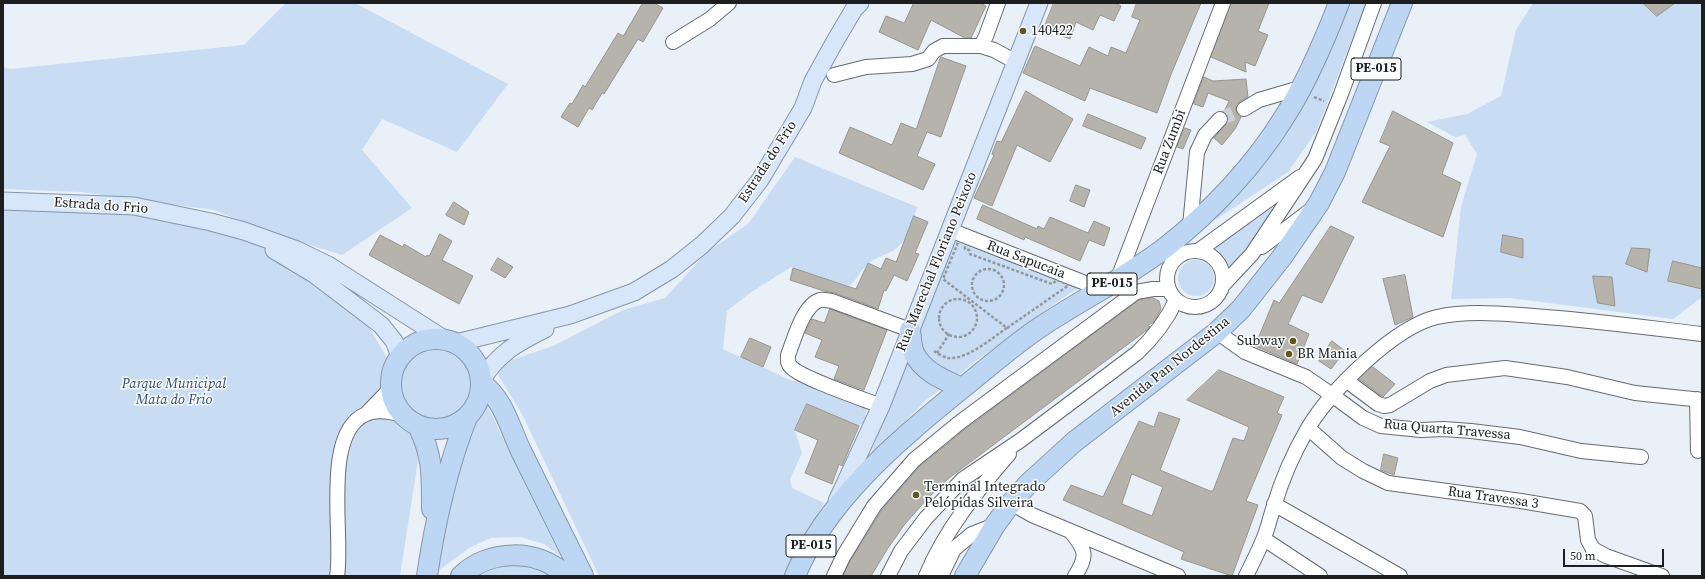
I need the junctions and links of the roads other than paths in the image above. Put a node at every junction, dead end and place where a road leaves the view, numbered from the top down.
1 (729, 3) edge
2 (860, 3) edge
3 (998, 3) edge
4 (1039, 3) edge
5 (1223, 3) edge
6 (1339, 3) edge
7 (1374, 3) edge
8 (1402, 3) edge
9 (673, 42) dead end
10 (981, 46) junction
11 (1016, 62) junction
12 (834, 75) dead end
13 (1300, 88) junction
14 (1244, 108) tunnel mouth
15 (1220, 119) tunnel mouth
16 (1308, 171) junction
17 (3, 201) edge
18 (1319, 203) junction
19 (1190, 226) junction
20 (950, 230) junction
21 (244, 231) junction
22 (1198, 251) junction
23 (1252, 254) junction
24 (1110, 285) junction
25 (1223, 285) junction
26 (1172, 295) junction
27 (570, 315) junction
28 (910, 330) junction
29 (1217, 332) junction
30 (1702, 334) edge
31 (450, 341) junction
32 (400, 356) junction
33 (1347, 380) junction
34 (481, 382) junction
35 (391, 388) junction
36 (962, 388) junction
37 (1332, 395) junction
38 (1700, 400) edge
39 (880, 406) junction
40 (367, 413) junction
41 (467, 417) junction
42 (410, 420) junction
43 (1308, 428) junction
44 (1021, 440) junction
45 (1698, 451) dead end
46 (1641, 457) dead end
47 (1011, 503) junction
48 (1274, 504) junction
49 (829, 518) junction
50 (995, 525) junction
51 (1069, 530) junction
52 (433, 536) junction
53 (1264, 539) junction
54 (336, 576) edge
55 (427, 576) edge
56 (461, 576) edge
57 (566, 576) edge
58 (583, 576) edge
59 (795, 576) edge
60 (834, 576) edge
61 (888, 576) edge
62 (926, 576) edge
63 (941, 576) edge
64 (965, 576) edge
65 (1075, 576) edge
66 (1178, 576) edge
67 (1246, 576) edge
68 (1320, 576) edge
69 (1400, 576) edge
70 (1662, 576) edge

1 - 9 street
2 - 27 main road, Estrada do Frio
3 - 10 street
4 - 11 main road, Rua Marechal Floriano Peixoto
5 - 24 street, Rua Zumbi
6 - 13 highway, PE-015
7 - 16 street
8 - 18 highway, Avenida Pan Nordestina / PE-015
10 - 11 street
10 - 12 street
11 - 20 main road, Rua Marechal Floriano Peixoto
13 - 14 street
13 - 19 highway, PE-015
15 - 19 street
16 - 22 street
16 - 23 street
17 - 21 main road, Estrada do Frio
18 - 23 street
18 - 29 highway, Avenida Pan Nordestina / PE-015
19 - 24 highway, PE-015
20 - 24 street, Rua Sapucaia
20 - 28 main road, Rua Marechal Floriano Peixoto
21 - 31 main road, Estrada do Frio
21 - 32 main road, Estrada do Frio
22 - 25 street
22 - 26 street
23 - 25 street
24 - 36 highway, PE-015
25 - 26 street
26 - 44 street
26 - 60 street
27 - 31 main road, Estrada do Frio
27 - 34 main road, Estrada do Frio
28 - 36 highway
28 - 39 main road, Rua Marechal Floriano Peixoto
28 - 39 street
29 - 37 street, Rua Quarta Travessa
29 - 47 highway, Avenida Pan Nordestina / PE-015
30 - 33 street
31 - 32 highway
31 - 34 highway
32 - 35 highway
33 - 37 street
33 - 38 street
34 - 41 highway
34 - 58 highway
35 - 40 street
35 - 42 highway
36 - 49 highway, PE-015
37 - 43 street
37 - 46 street, Rua Quarta Travessa
38 - 45 street
39 - 49 main road, Rua Marechal Floriano Peixoto
40 - 42 street
40 - 54 street
41 - 42 highway
41 - 52 highway
42 - 52 highway
43 - 48 street
43 - 70 street, Rua Travessa 3
44 - 61 street
44 - 62 street
47 - 50 highway, Avenida Pan Nordestina / PE-015
47 - 51 street
48 - 53 street
48 - 69 street
49 - 59 highway, PE-015
50 - 63 street
50 - 64 highway, Avenida Pan Nordestina / PE-015
51 - 65 street
51 - 66 street
52 - 55 highway
53 - 67 street
53 - 68 street
56 - 57 highway

